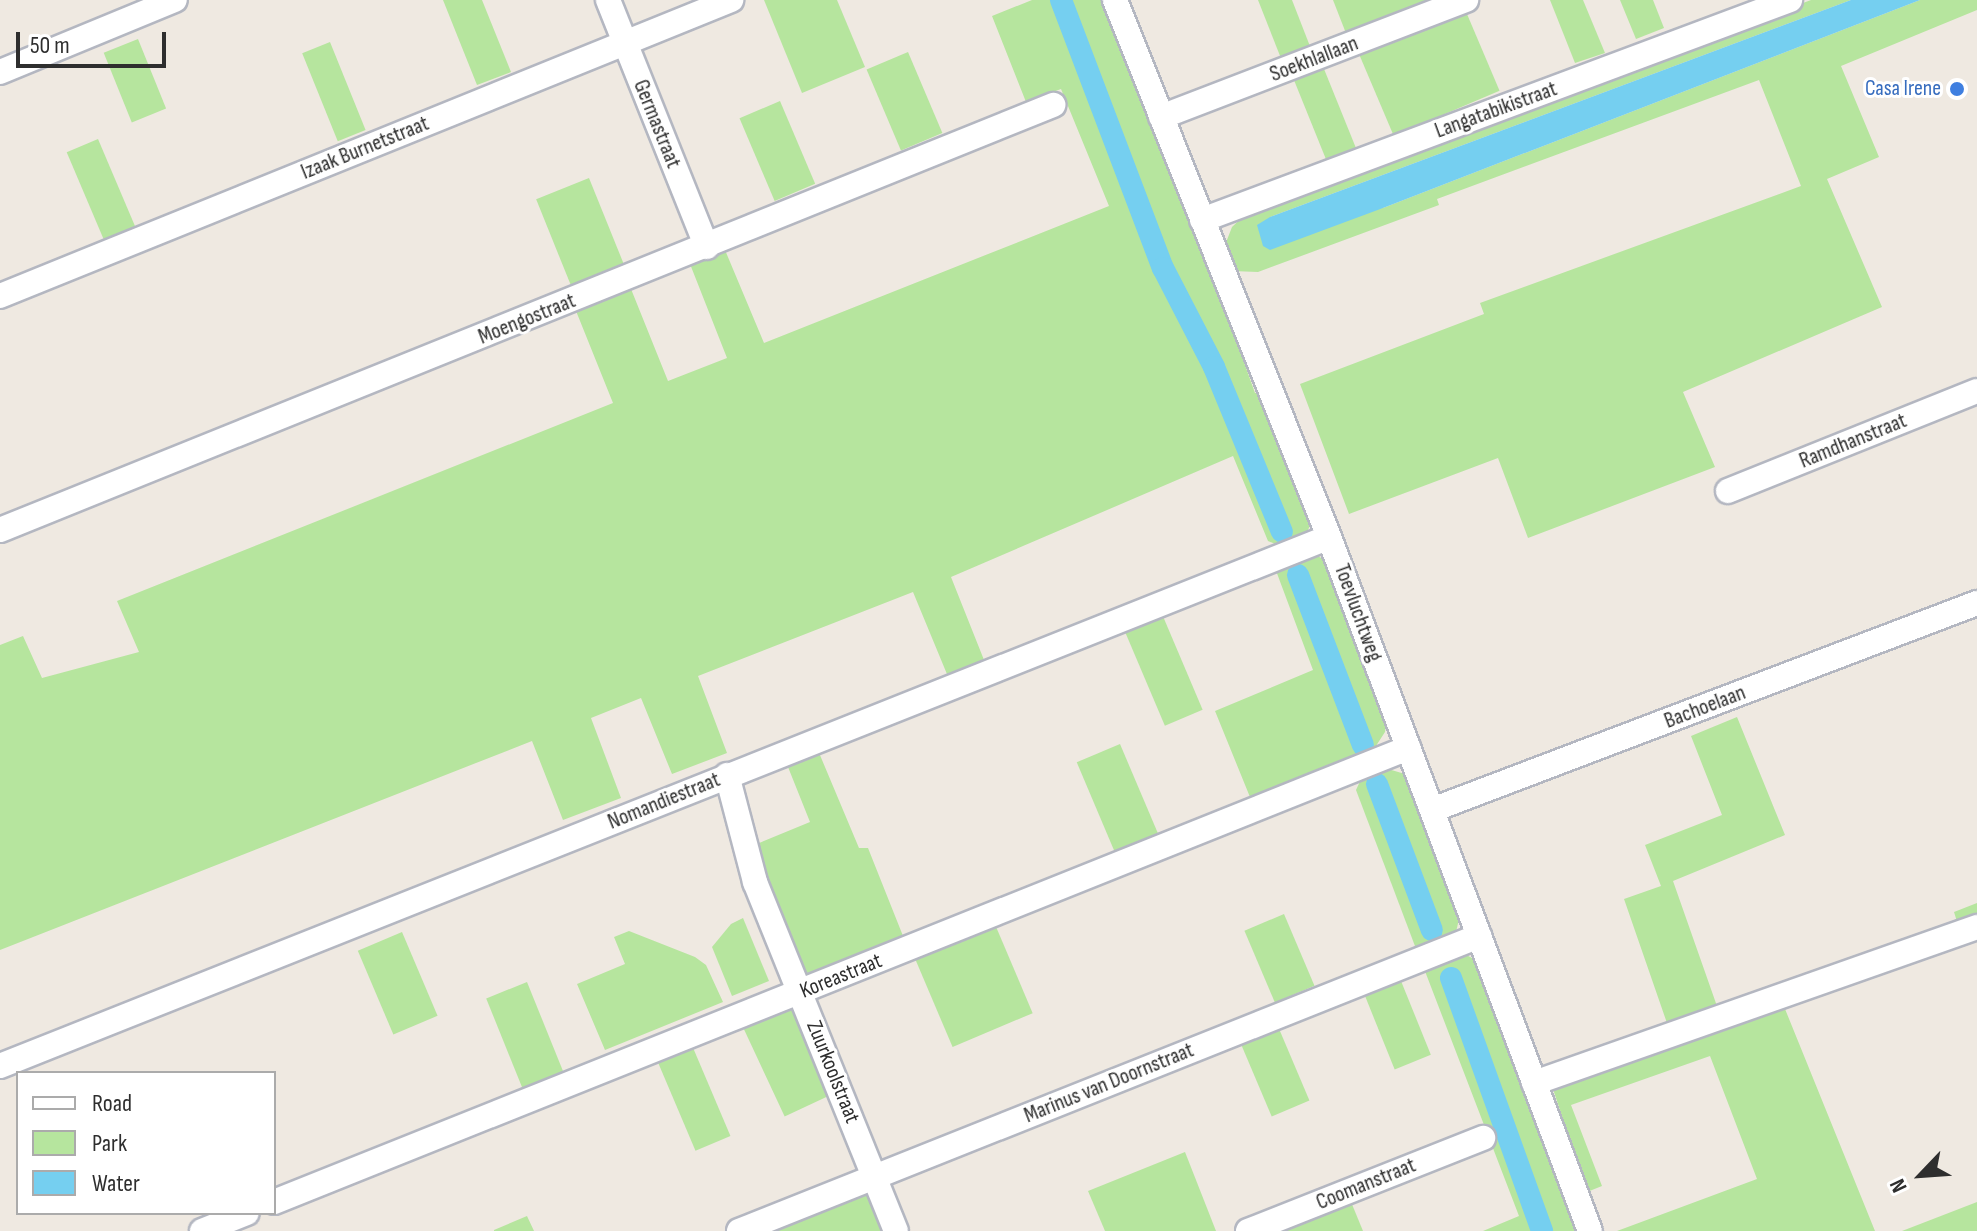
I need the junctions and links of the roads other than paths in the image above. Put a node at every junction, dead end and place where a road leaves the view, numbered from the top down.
1 (175, 0) edge
2 (608, 0) edge
3 (731, 0) edge
4 (1115, 0) edge
5 (1466, 0) edge
6 (1790, 0) edge
7 (625, 43) junction
8 (0, 72) edge
9 (1053, 105) dead end
10 (1161, 117) junction
11 (1202, 220) junction
12 (707, 247) junction
13 (0, 296) edge
14 (1977, 391) edge
15 (1728, 491) dead end
16 (1, 528) edge
17 (1329, 537) junction
18 (1977, 603) edge
19 (1408, 748) junction
20 (727, 775) junction
21 (1432, 810) junction
22 (1977, 927) edge
23 (1479, 936) junction
24 (800, 993) junction
25 (0, 1066) edge
26 (1534, 1083) junction
27 (1483, 1138) dead end
28 (875, 1176) junction
29 (276, 1201) edge
30 (242, 1215) edge
31 (202, 1231) edge
32 (739, 1231) edge
33 (896, 1231) edge
34 (1248, 1231) edge
35 (1590, 1231) edge

1 - 8 street
2 - 7 street, Germastraat
3 - 7 street, Izaak Burnetstraat
4 - 10 street, Toevluchtweg
5 - 10 street, Soekhlallaan
6 - 11 street, Langatabikistraat
7 - 12 street, Germastraat
7 - 13 street, Izaak Burnetstraat
9 - 12 street, Moengostraat
10 - 11 street, Toevluchtweg
11 - 17 street, Toevluchtweg
12 - 16 street, Moengostraat
14 - 15 street, Ramdhanstraat
17 - 19 street, Toevluchtweg
17 - 20 street, Nomandiestraat
18 - 21 street, Bachoelaan
19 - 21 street, Toevluchtweg
19 - 24 street, Koreastraat
20 - 24 street, Zuurkoolstraat
20 - 25 street, Nomandiestraat
21 - 23 street, Toevluchtweg
22 - 26 street
23 - 26 street, Toevluchtweg
23 - 28 street, Marinus van Doornstraat
24 - 28 street, Zuurkoolstraat
24 - 29 street, Koreastraat
26 - 35 street, Toevluchtweg
27 - 34 street, Coomanstraat
28 - 32 street, Marinus van Doornstraat
28 - 33 street, Zuurkoolstraat
30 - 31 street

